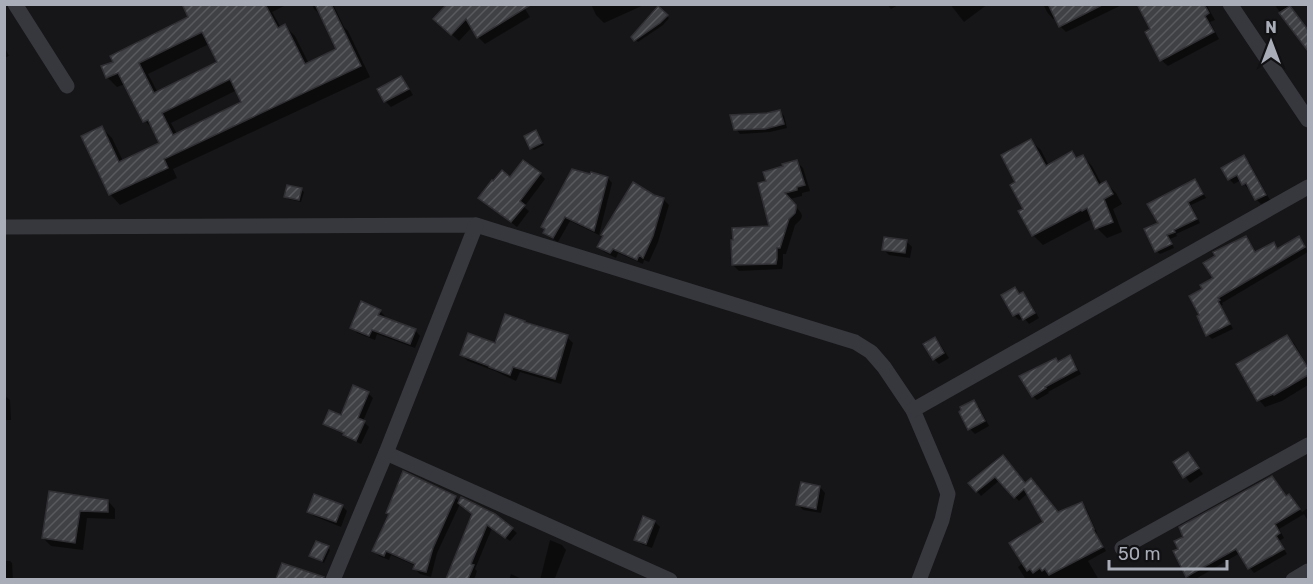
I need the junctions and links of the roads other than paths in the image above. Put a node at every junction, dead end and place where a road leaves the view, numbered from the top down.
1 (15, 4) edge
2 (1230, 4) edge
3 (68, 86) dead end
4 (1308, 120) edge
5 (1308, 187) edge
6 (476, 225) junction
7 (4, 227) edge
8 (913, 410) junction
9 (1308, 445) edge
10 (386, 453) junction
11 (1122, 548) dead end
12 (1308, 571) edge
13 (333, 579) edge
14 (670, 579) edge
15 (919, 579) edge
16 (1293, 579) edge

1 - 3 street
2 - 4 street
5 - 8 street
6 - 7 street
6 - 8 street
6 - 10 street
8 - 15 street
9 - 11 street
10 - 13 street
10 - 14 street
12 - 16 street

